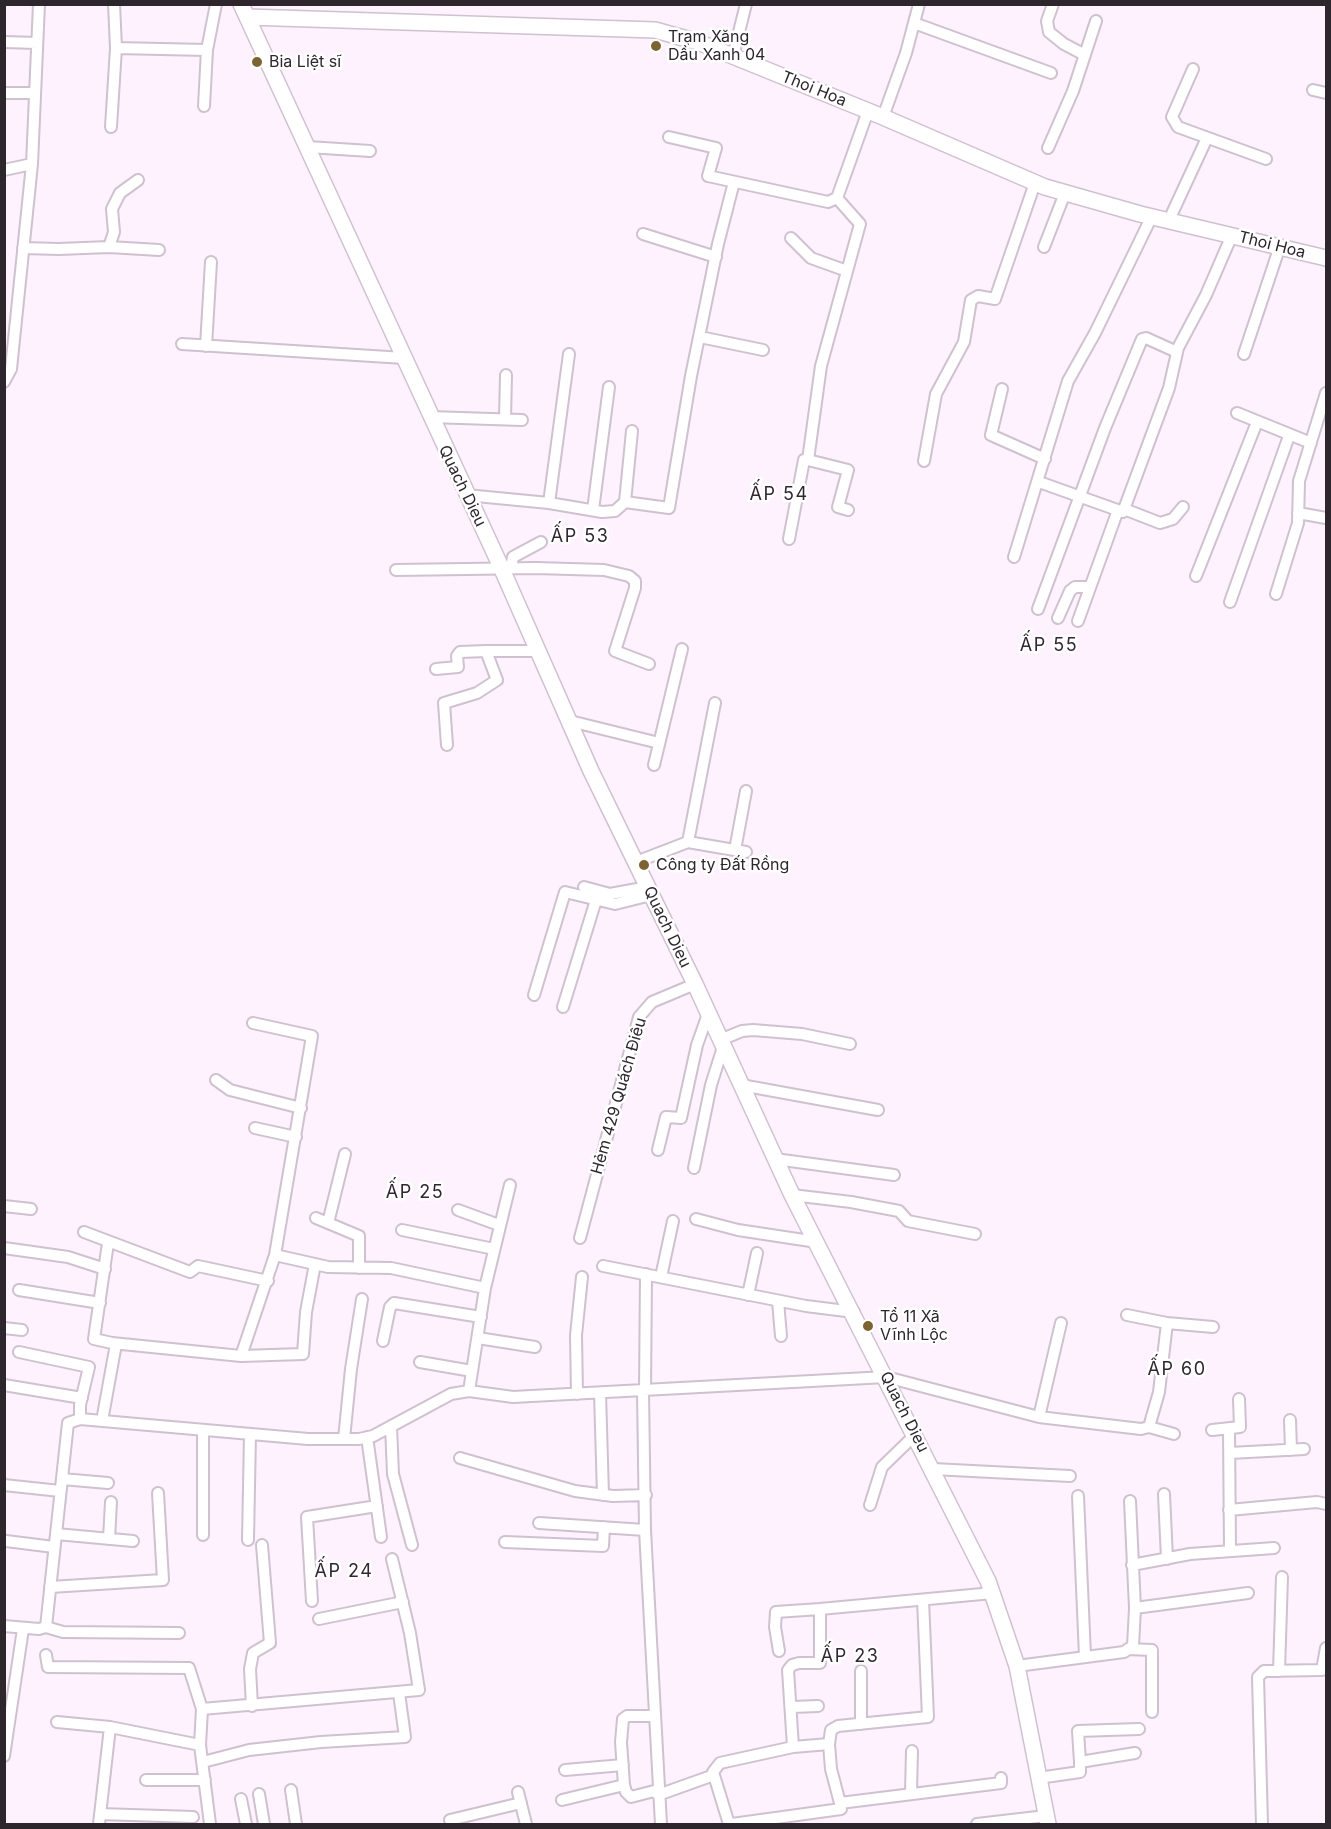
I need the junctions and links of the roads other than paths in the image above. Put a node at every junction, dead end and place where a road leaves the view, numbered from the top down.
1 (39, 4) edge
2 (114, 4) edge
3 (216, 4) edge
4 (746, 4) edge
5 (919, 4) edge
6 (1053, 4) edge
7 (244, 11) edge
8 (1096, 21) dead end
9 (914, 23) junction
10 (4, 42) edge
11 (37, 43) junction
12 (116, 48) junction
13 (207, 50) junction
14 (1085, 55) junction
15 (733, 56) junction
16 (1193, 69) dead end
17 (1051, 73) dead end
18 (1313, 90) dead end
19 (4, 93) edge
20 (35, 93) junction
21 (1326, 93) edge
22 (204, 106) dead end
23 (868, 111) junction
24 (883, 117) junction
25 (111, 127) dead end
26 (669, 137) dead end
27 (1207, 138) junction
28 (308, 147) junction
29 (1048, 148) dead end
30 (370, 151) dead end
31 (1266, 159) dead end
32 (33, 164) junction
33 (4, 170) edge
34 (138, 180) dead end
35 (734, 182) junction
36 (1035, 183) junction
37 (1065, 193) junction
38 (837, 198) junction
39 (1152, 216) junction
40 (1169, 220) junction
41 (643, 234) dead end
42 (1232, 234) junction
43 (791, 238) dead end
44 (1280, 246) junction
45 (109, 247) junction
46 (1044, 247) dead end
47 (23, 248) junction
48 (159, 250) dead end
49 (716, 257) junction
50 (1326, 258) edge
51 (211, 262) dead end
52 (847, 271) junction
53 (700, 337) junction
54 (182, 344) dead end
55 (206, 346) junction
56 (763, 350) dead end
57 (1177, 352) junction
58 (569, 354) dead end
59 (1244, 354) dead end
60 (404, 358) junction
61 (506, 375) dead end
62 (4, 382) edge
63 (609, 387) dead end
64 (1002, 389) dead end
65 (1326, 393) edge
66 (1237, 413) dead end
67 (430, 417) junction
68 (505, 420) junction
69 (522, 420) dead end
70 (1257, 422) junction
71 (632, 431) dead end
72 (1289, 436) junction
73 (1311, 443) junction
74 (1045, 459) junction
75 (808, 460) junction
76 (924, 461) dead end
77 (1039, 482) junction
78 (466, 495) junction
79 (1079, 496) junction
80 (625, 502) junction
81 (549, 503) junction
82 (1182, 507) dead end
83 (593, 510) junction
84 (848, 510) dead end
85 (1121, 510) junction
86 (1298, 513) junction
87 (1326, 518) edge
88 (789, 539) dead end
89 (541, 542) dead end
90 (1014, 557) dead end
91 (506, 568) junction
92 (396, 570) dead end
93 (1196, 576) dead end
94 (1090, 587) junction
95 (1276, 594) dead end
96 (1230, 602) dead end
97 (1038, 609) dead end
98 (1058, 618) dead end
99 (1078, 621) dead end
100 (682, 649) dead end
101 (486, 651) junction
102 (539, 651) junction
103 (649, 664) dead end
104 (436, 669) dead end
105 (715, 703) dead end
106 (570, 721) junction
107 (659, 743) junction
108 (447, 745) dead end
109 (654, 765) dead end
110 (746, 791) dead end
111 (688, 842) junction
112 (636, 862) junction
113 (584, 887) dead end
114 (649, 891) junction
115 (596, 900) junction
116 (695, 984) junction
117 (534, 995) dead end
118 (563, 1007) dead end
119 (708, 1014) junction
120 (253, 1023) dead end
121 (722, 1044) junction
122 (850, 1044) dead end
123 (216, 1080) dead end
124 (741, 1085) junction
125 (301, 1108) junction
126 (878, 1110) dead end
127 (255, 1128) dead end
128 (296, 1137) junction
129 (658, 1150) dead end
130 (345, 1154) dead end
131 (775, 1159) junction
132 (694, 1168) dead end
133 (894, 1175) dead end
134 (510, 1185) dead end
135 (792, 1195) junction
136 (4, 1206) edge
137 (31, 1209) dead end
138 (458, 1210) dead end
139 (316, 1218) dead end
140 (696, 1219) dead end
141 (672, 1221) dead end
142 (328, 1223) junction
143 (499, 1225) junction
144 (402, 1230) dead end
145 (84, 1232) dead end
146 (975, 1234) dead end
147 (580, 1238) dead end
148 (817, 1242) junction
149 (108, 1243) junction
150 (4, 1248) edge
151 (494, 1249) junction
152 (757, 1253) dead end
153 (275, 1255) junction
154 (315, 1264) junction
155 (603, 1266) dead end
156 (359, 1268) junction
157 (105, 1269) junction
158 (646, 1274) junction
159 (582, 1277) dead end
160 (661, 1277) junction
161 (268, 1281) junction
162 (485, 1288) junction
163 (19, 1290) dead end
164 (748, 1295) junction
165 (362, 1299) dead end
166 (778, 1301) junction
167 (100, 1303) junction
168 (854, 1312) junction
169 (1127, 1315) dead end
170 (481, 1317) junction
171 (1061, 1323) dead end
172 (1167, 1323) junction
173 (1213, 1327) dead end
174 (4, 1329) edge
175 (22, 1330) dead end
176 (781, 1336) dead end
177 (478, 1338) junction
178 (383, 1341) dead end
179 (116, 1344) junction
180 (535, 1347) dead end
181 (19, 1352) dead end
182 (241, 1356) junction
183 (420, 1362) dead end
184 (472, 1371) junction
185 (886, 1377) junction
186 (4, 1386) edge
187 (469, 1391) junction
188 (644, 1391) junction
189 (600, 1393) junction
190 (577, 1394) junction
191 (82, 1398) junction
192 (1239, 1399) dead end
193 (1039, 1417) junction
194 (80, 1419) junction
195 (1290, 1420) dead end
196 (102, 1421) junction
197 (391, 1425) junction
198 (1149, 1427) junction
199 (203, 1430) junction
200 (1212, 1430) dead end
201 (1228, 1430) junction
202 (250, 1434) junction
203 (915, 1434) junction
204 (1174, 1434) dead end
205 (367, 1437) junction
206 (344, 1439) junction
207 (1304, 1449) dead end
208 (1291, 1450) junction
209 (1230, 1453) junction
210 (460, 1458) dead end
211 (933, 1469) junction
212 (1070, 1476) dead end
213 (62, 1479) junction
214 (108, 1483) dead end
215 (4, 1485) edge
216 (60, 1491) junction
217 (158, 1493) dead end
218 (1164, 1494) dead end
219 (603, 1495) junction
220 (646, 1495) junction
221 (1078, 1496) dead end
222 (1130, 1501) dead end
223 (111, 1502) dead end
224 (1326, 1504) edge
225 (377, 1506) junction
226 (870, 1506) dead end
227 (1229, 1510) junction
228 (539, 1523) dead end
229 (604, 1527) junction
230 (645, 1530) junction
231 (56, 1534) junction
232 (203, 1535) dead end
233 (381, 1537) dead end
234 (109, 1539) junction
235 (248, 1540) dead end
236 (6, 1541) edge
237 (132, 1541) dead end
238 (505, 1542) dead end
239 (262, 1545) dead end
240 (412, 1545) dead end
241 (54, 1546) junction
242 (1274, 1548) dead end
243 (1230, 1549) junction
244 (392, 1559) dead end
245 (1167, 1559) junction
246 (1132, 1565) junction
247 (1282, 1577) dead end
248 (50, 1587) junction
249 (993, 1593) junction
250 (1248, 1593) dead end
251 (923, 1600) junction
252 (312, 1601) dead end
253 (403, 1602) junction
254 (1135, 1608) junction
255 (820, 1609) junction
256 (319, 1619) dead end
257 (4, 1626) edge
258 (46, 1627) junction
259 (23, 1629) junction
260 (178, 1633) dead end
261 (1326, 1648) edge
262 (1128, 1649) junction
263 (779, 1651) dead end
264 (46, 1655) dead end
265 (1085, 1656) junction
266 (1326, 1660) edge
267 (1017, 1666) junction
268 (861, 1671) dead end
269 (1279, 1671) junction
270 (399, 1693) junction
271 (252, 1706) junction
272 (818, 1706) dead end
273 (792, 1707) junction
274 (201, 1708) junction
275 (8, 1711) edge
276 (1152, 1712) dead end
277 (654, 1716) junction
278 (57, 1722) dead end
279 (861, 1724) junction
280 (110, 1727) junction
281 (1139, 1729) dead end
282 (829, 1744) junction
283 (200, 1745) junction
284 (794, 1748) junction
285 (912, 1751) dead end
286 (1135, 1753) dead end
287 (4, 1756) edge
288 (202, 1762) junction
289 (1080, 1762) junction
290 (623, 1765) junction
291 (565, 1770) dead end
292 (714, 1775) junction
293 (1001, 1778) dead end
294 (1038, 1778) junction
295 (146, 1780) dead end
296 (205, 1780) junction
297 (624, 1785) junction
298 (291, 1790) dead end
299 (518, 1792) dead end
300 (658, 1792) junction
301 (911, 1792) junction
302 (259, 1794) dead end
303 (241, 1798) dead end
304 (562, 1800) dead end
305 (520, 1803) junction
306 (841, 1809) dead end
307 (193, 1817) dead end
308 (100, 1819) edge
309 (450, 1820) dead end
310 (1047, 1820) edge
311 (210, 1824) edge
312 (246, 1824) edge
313 (264, 1824) edge
314 (296, 1824) edge
315 (526, 1824) edge
316 (662, 1824) edge
317 (730, 1824) edge
318 (977, 1824) edge
319 (1262, 1824) edge

1 - 11 street
2 - 12 street
3 - 13 street
4 - 15 street
5 - 9 street
6 - 14 street
7 - 15 main road, Thoi Hoa
7 - 28 main road, Quach Dieu
8 - 14 street
9 - 17 street
9 - 24 street
10 - 11 street
11 - 20 street
12 - 13 street
12 - 25 street
13 - 22 street
14 - 29 street
15 - 23 main road, Thoi Hoa
16 - 27 street
18 - 21 street
19 - 20 street
20 - 32 street
23 - 24 main road, Thoi Hoa
23 - 38 street
24 - 36 main road, Thoi Hoa
26 - 35 street
27 - 31 street
27 - 40 street
28 - 30 street
28 - 60 main road, Quach Dieu
32 - 33 street
32 - 47 street
34 - 45 street
35 - 38 street
35 - 49 street
36 - 37 main road, Thoi Hoa
36 - 76 street
37 - 39 main road, Thoi Hoa
37 - 46 street
38 - 52 street
39 - 40 main road, Thoi Hoa
39 - 74 street
40 - 42 main road, Thoi Hoa
41 - 49 street
42 - 44 main road, Thoi Hoa
42 - 57 street
43 - 52 street
44 - 50 main road, Thoi Hoa
44 - 59 street
45 - 47 street
45 - 48 street
47 - 62 street
49 - 53 street
51 - 55 street
52 - 75 street
53 - 56 street
53 - 80 street
54 - 55 street
55 - 60 street
57 - 79 street
57 - 85 street
58 - 81 street
60 - 67 main road, Quach Dieu
61 - 68 street
63 - 83 street
64 - 74 street
65 - 73 street
66 - 70 street
67 - 68 street
67 - 78 main road, Quach Dieu
68 - 69 street
70 - 72 street
70 - 93 street
71 - 80 street
72 - 73 street
72 - 96 street
73 - 86 street
74 - 77 street
75 - 84 street
75 - 88 street
77 - 79 street
77 - 90 street
78 - 81 street
78 - 91 main road, Quach Dieu
79 - 85 street
79 - 97 street
80 - 83 street
81 - 83 street
82 - 85 street
85 - 94 street
86 - 87 street
86 - 95 street
89 - 91 street
91 - 92 street
91 - 102 main road, Quach Dieu
91 - 103 street
94 - 98 street
94 - 99 street
100 - 107 street
101 - 102 street
101 - 104 street
101 - 108 street
102 - 106 main road, Quach Dieu
105 - 111 street
106 - 107 street
106 - 112 main road, Quach Dieu
107 - 109 street
110 - 111 street
111 - 112 street
112 - 114 main road, Quach Dieu
113 - 114 street
114 - 115 street
114 - 116 main road, Quach Dieu
115 - 117 street
115 - 118 street
116 - 119 main road, Quach Dieu
116 - 147 street, Hẻm 429 Quách Điêu
119 - 121 main road, Quach Dieu
119 - 129 street
120 - 125 street
121 - 122 street
121 - 124 main road, Quach Dieu
121 - 132 street
123 - 125 street
124 - 126 street
124 - 131 main road, Quach Dieu
125 - 128 street
127 - 128 street
128 - 153 street
130 - 142 street
131 - 133 street
131 - 135 main road, Quach Dieu
134 - 143 street
135 - 146 street
135 - 148 main road, Quach Dieu
136 - 137 street
138 - 143 street
139 - 142 street
140 - 148 street
141 - 160 street
142 - 156 street
143 - 151 street
144 - 151 street
145 - 149 street
148 - 168 main road, Quach Dieu
149 - 157 street
149 - 161 street
150 - 157 street
151 - 162 street
152 - 164 street
153 - 154 street
153 - 161 street
154 - 156 street
154 - 182 street
155 - 158 street
156 - 162 street
157 - 167 street
158 - 160 street
158 - 188 street
159 - 190 street
160 - 164 street
161 - 182 street
162 - 170 street
163 - 167 street
164 - 166 street
165 - 206 street
166 - 168 street
166 - 176 street
167 - 179 street
168 - 185 main road, Quach Dieu
169 - 172 street
170 - 177 street
170 - 178 street
171 - 193 street
172 - 173 street
172 - 198 street
174 - 175 street
177 - 180 street
177 - 184 street
179 - 182 street
179 - 196 street
181 - 191 street
183 - 184 street
184 - 187 street
185 - 188 street
185 - 193 street
185 - 203 main road, Quach Dieu
186 - 191 street
187 - 190 street
187 - 197 street
188 - 189 street
188 - 220 street
189 - 190 street
189 - 219 street
191 - 194 street
192 - 201 street
193 - 198 street
194 - 196 street
194 - 213 street
195 - 208 street
196 - 199 street
197 - 205 street
197 - 240 street
198 - 204 street
199 - 202 street
199 - 232 street
200 - 201 street
201 - 209 street
202 - 206 street
202 - 235 street
203 - 211 main road, Quach Dieu
203 - 226 street
205 - 206 street
205 - 225 street
207 - 208 street
208 - 209 street
209 - 227 street
210 - 219 street
211 - 212 street
211 - 249 main road, Quach Dieu
213 - 214 street
213 - 216 street
215 - 216 street
216 - 231 street
217 - 248 street
218 - 245 street
219 - 220 street
220 - 230 street
221 - 265 street
222 - 246 street
223 - 234 street
224 - 227 street
225 - 233 street
225 - 252 street
227 - 243 street
228 - 229 street
229 - 230 street
229 - 238 street
230 - 277 street
231 - 234 street
231 - 241 street
234 - 237 street
236 - 241 street
239 - 271 street
241 - 248 street
242 - 243 street
243 - 245 street
244 - 253 street
245 - 246 street
246 - 254 street
247 - 269 street
248 - 258 street
249 - 251 street
249 - 267 main road, Quach Dieu
250 - 254 street
251 - 255 street
251 - 279 street
253 - 256 street
253 - 270 street
254 - 262 street
255 - 263 street
255 - 273 street
257 - 259 street
258 - 259 street
258 - 260 street
259 - 275 street
261 - 266 street
262 - 265 street
262 - 276 street
264 - 274 street
265 - 267 street
266 - 269 street
267 - 294 main road, Quach Dieu
268 - 279 street
269 - 319 street
270 - 271 street
270 - 288 street
271 - 274 street
272 - 273 street
273 - 284 street
274 - 283 street
275 - 287 street
277 - 290 street
277 - 300 street
278 - 280 street
279 - 282 street
280 - 283 street
280 - 308 street
281 - 289 street
282 - 284 street
282 - 301 street
283 - 288 street
284 - 292 street
285 - 301 street
286 - 289 street
288 - 296 street
289 - 294 street
290 - 291 street
290 - 297 street
292 - 300 street
292 - 317 street
293 - 301 street
294 - 310 main road, Quach Dieu
295 - 296 street
296 - 311 street
297 - 300 street
297 - 304 street
298 - 314 street
299 - 305 street
300 - 316 street
302 - 313 street
303 - 312 street
305 - 309 street
305 - 315 street
306 - 317 street
307 - 308 street
310 - 318 street

